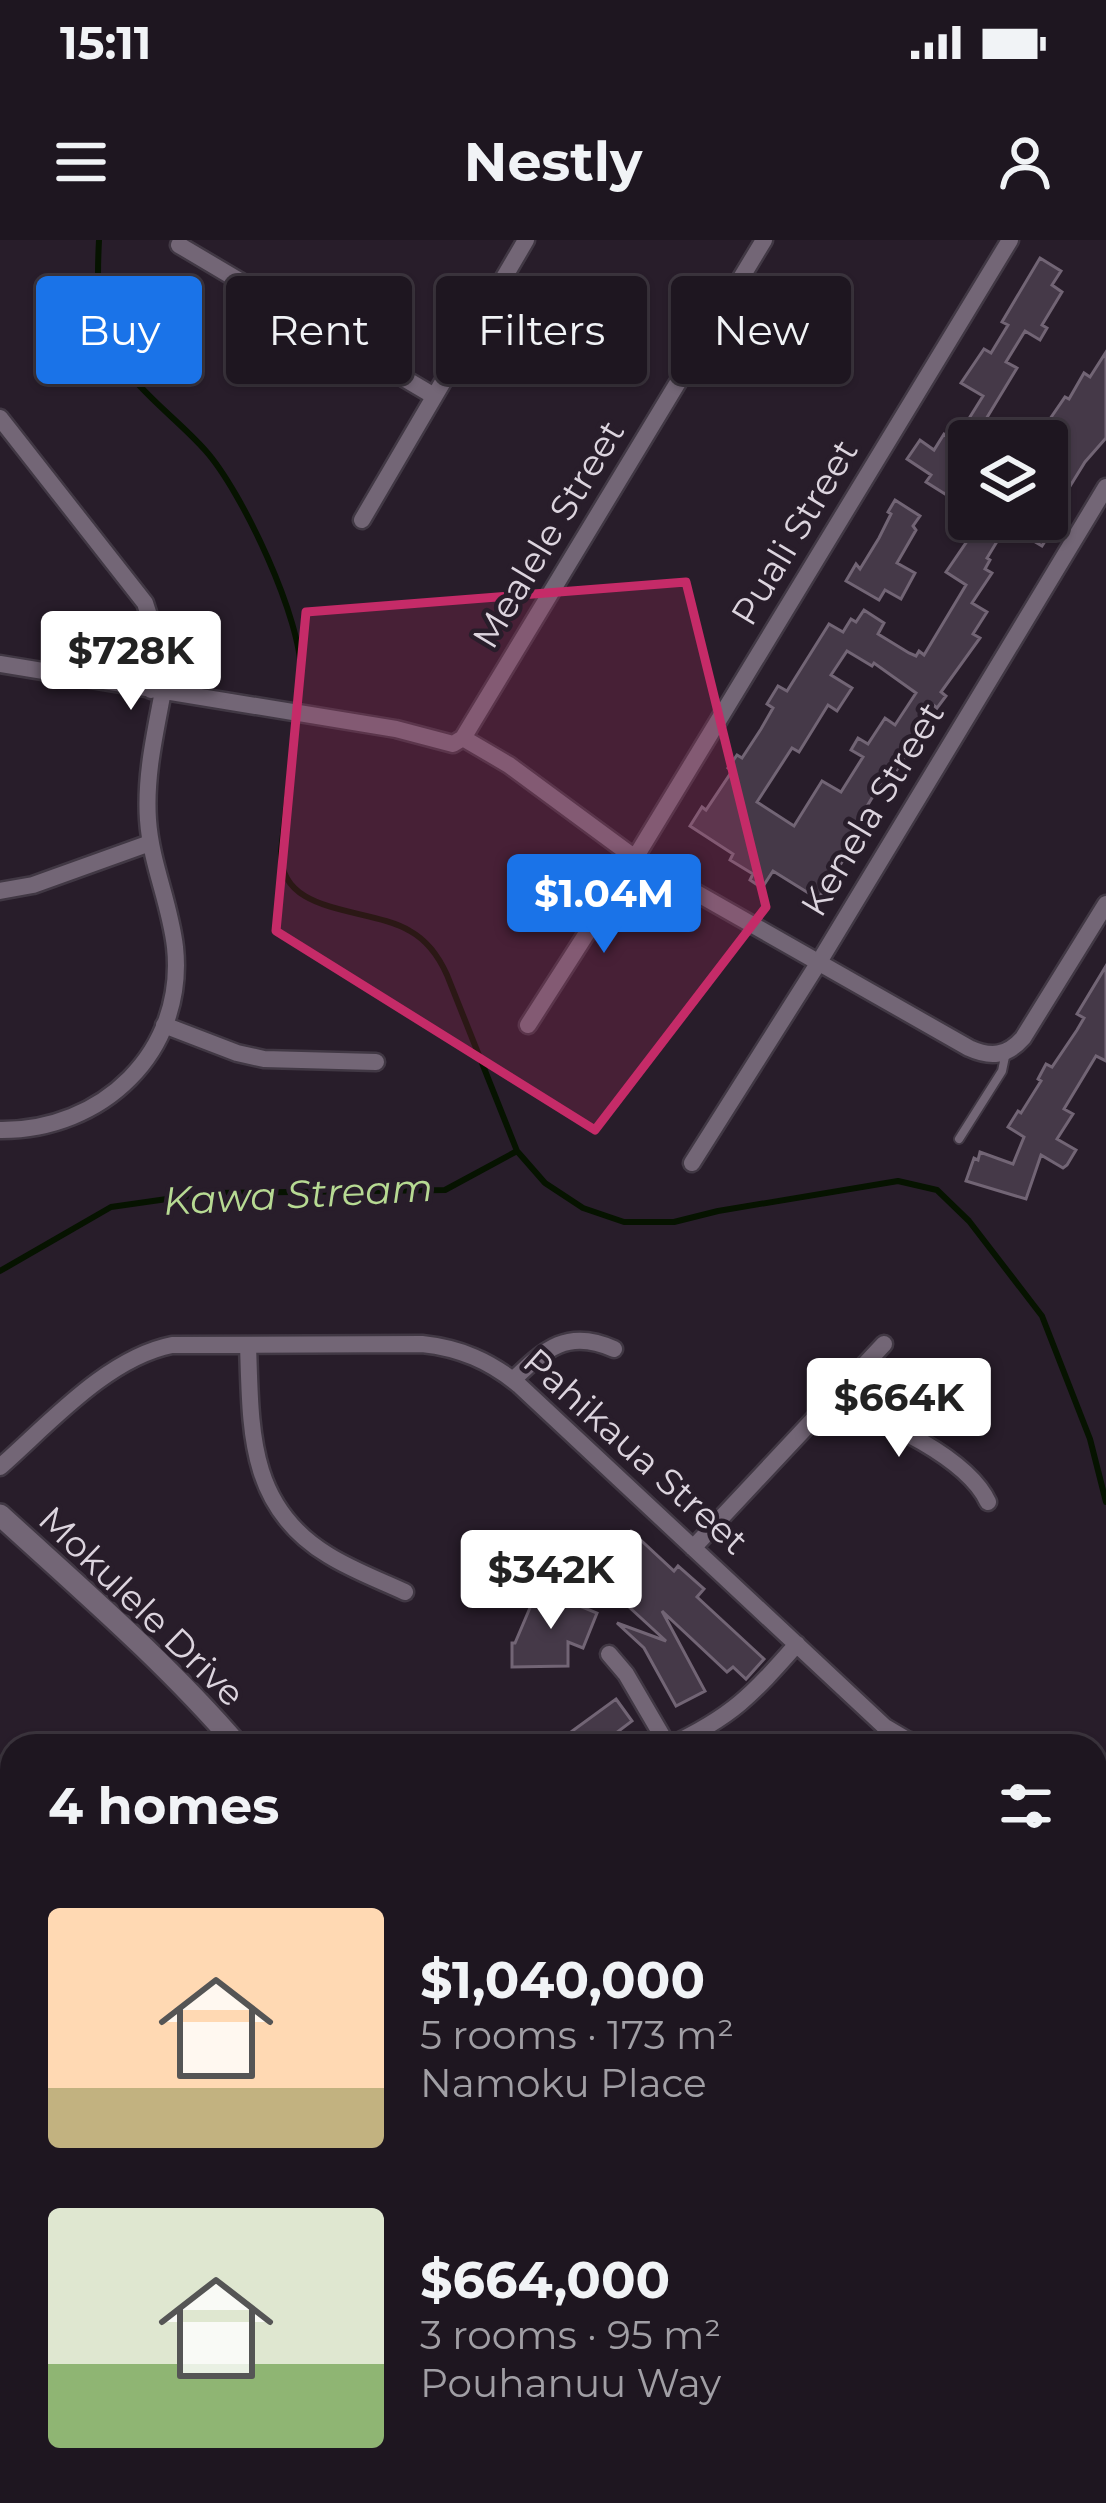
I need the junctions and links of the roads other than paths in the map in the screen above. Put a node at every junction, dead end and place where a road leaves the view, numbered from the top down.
1 (526, 240) edge
2 (764, 240) edge
3 (1010, 240) edge
4 (179, 245) dead end
5 (434, 396) junction
6 (0, 418) edge
7 (1106, 487) edge
8 (362, 520) dead end
9 (0, 664) edge
10 (157, 690) junction
11 (463, 738) junction
12 (150, 843) junction
13 (635, 858) junction
14 (0, 891) edge
15 (1106, 904) edge
16 (818, 962) junction
17 (164, 1025) junction
18 (528, 1025) dead end
19 (1006, 1052) junction
20 (376, 1062) dead end
21 (0, 1130) edge
22 (959, 1139) dead end
23 (692, 1163) dead end
24 (884, 1344) dead end
25 (248, 1345) junction
26 (614, 1349) dead end
27 (513, 1380) junction
28 (832, 1399) junction
29 (0, 1467) edge
30 (988, 1502) dead end
31 (0, 1515) edge
32 (693, 1548) junction
33 (405, 1592) dead end
34 (797, 1644) junction
35 (609, 1654) dead end
36 (227, 1734) edge
37 (662, 1734) edge
38 (695, 1734) edge
39 (897, 1734) edge

1 - 5 street
2 - 11 street, Mealele Street
3 - 13 street, Puali Street
4 - 5 street
5 - 8 street
6 - 10 street
7 - 16 street, Kenela Street
9 - 10 street
10 - 11 street
10 - 12 street
11 - 13 street
12 - 14 street
12 - 17 street
13 - 16 street
13 - 18 street, Puali Street
15 - 19 street
16 - 19 street
16 - 23 street, Kenela Street
17 - 20 street
17 - 21 street
19 - 22 lane
24 - 28 street
25 - 27 street, Pahikaua Street
25 - 29 street, Pahikaua Street
25 - 33 street
26 - 27 street
27 - 32 street, Pahikaua Street
28 - 30 street
28 - 32 street
31 - 36 street, Mokulele Drive
32 - 34 street, Pahikaua Street
34 - 38 street
34 - 39 street, Pahikaua Street
35 - 37 street

